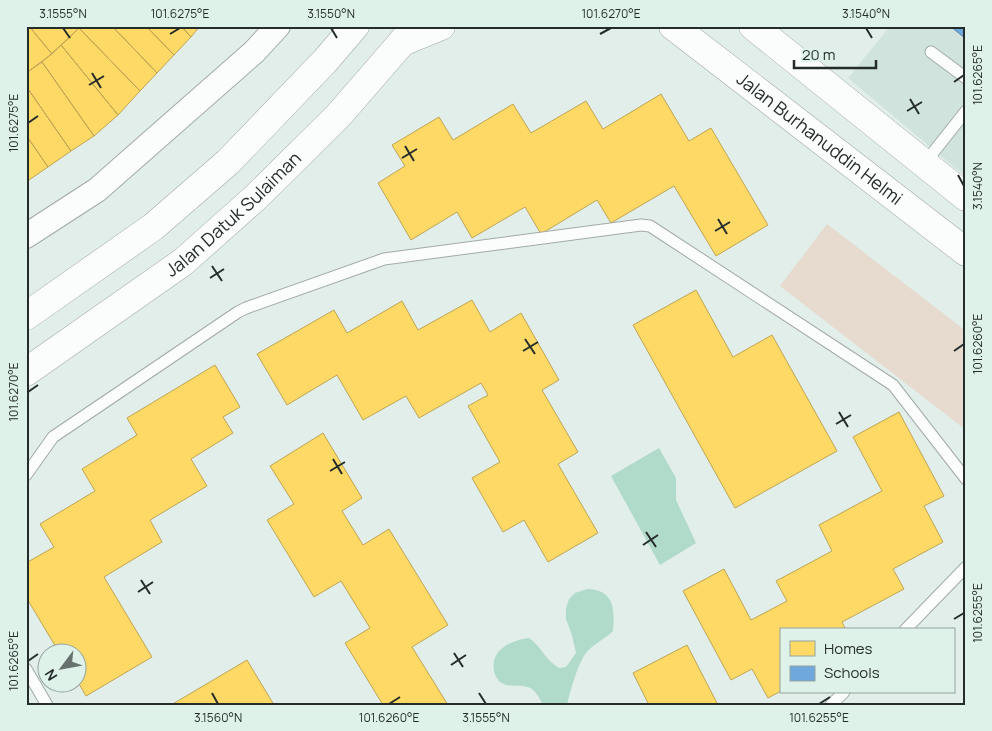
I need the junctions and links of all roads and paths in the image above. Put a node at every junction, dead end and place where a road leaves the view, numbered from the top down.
1 (278, 26) edge
2 (355, 26) edge
3 (441, 26) edge
4 (673, 26) edge
5 (753, 26) edge
6 (409, 34) edge
7 (931, 52) dead end
8 (966, 78) edge
9 (966, 111) edge
10 (924, 164) junction
11 (966, 196) edge
12 (26, 236) edge
13 (966, 252) edge
14 (78, 280) junction
15 (26, 294) edge
16 (26, 316) edge
17 (26, 372) edge
18 (26, 475) edge
19 (966, 479) edge
20 (966, 567) edge
21 (907, 628) edge
22 (26, 669) edge
23 (842, 694) edge
24 (47, 705) edge
25 (831, 705) edge

1 - 12 street
2 - 14 main road
3 - 6 main road
4 - 13 main road, Jalan Burhanuddin Helmi
5 - 10 main road
6 - 17 main road, Jalan Datuk Sulaiman
7 - 8 lane
9 - 10 lane
10 - 11 main road
14 - 15 main road
14 - 16 main road
18 - 19 lane
20 - 21 lane
22 - 24 lane
23 - 25 lane

